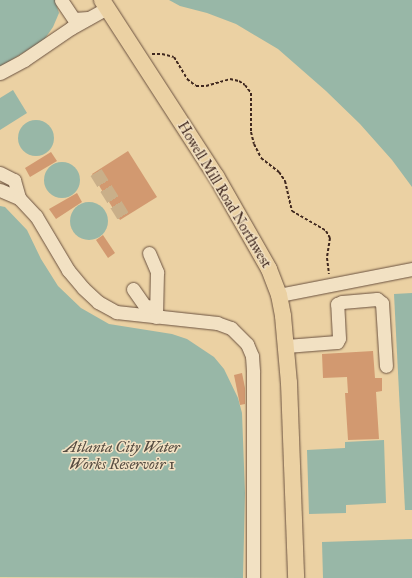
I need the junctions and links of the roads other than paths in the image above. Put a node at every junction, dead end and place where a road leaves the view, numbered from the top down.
1 (61, 0) edge
2 (104, 4) edge
3 (90, 18) junction
4 (0, 73) edge
5 (0, 173) edge
6 (0, 190) edge
7 (19, 198) junction
8 (149, 253) dead end
9 (412, 269) edge
10 (133, 290) dead end
11 (279, 295) junction
12 (156, 312) junction
13 (286, 346) junction
14 (386, 366) dead end
15 (253, 578) edge
16 (296, 578) edge

1 - 3 street
2 - 3 street
2 - 11 main road, Howell Mill Road Northwest
3 - 4 street
5 - 7 street
6 - 7 street
7 - 12 street
8 - 12 street
9 - 11 street
10 - 12 street
11 - 13 main road, Howell Mill Road Northwest
12 - 15 street
13 - 14 street
13 - 16 main road, Howell Mill Road Northwest

